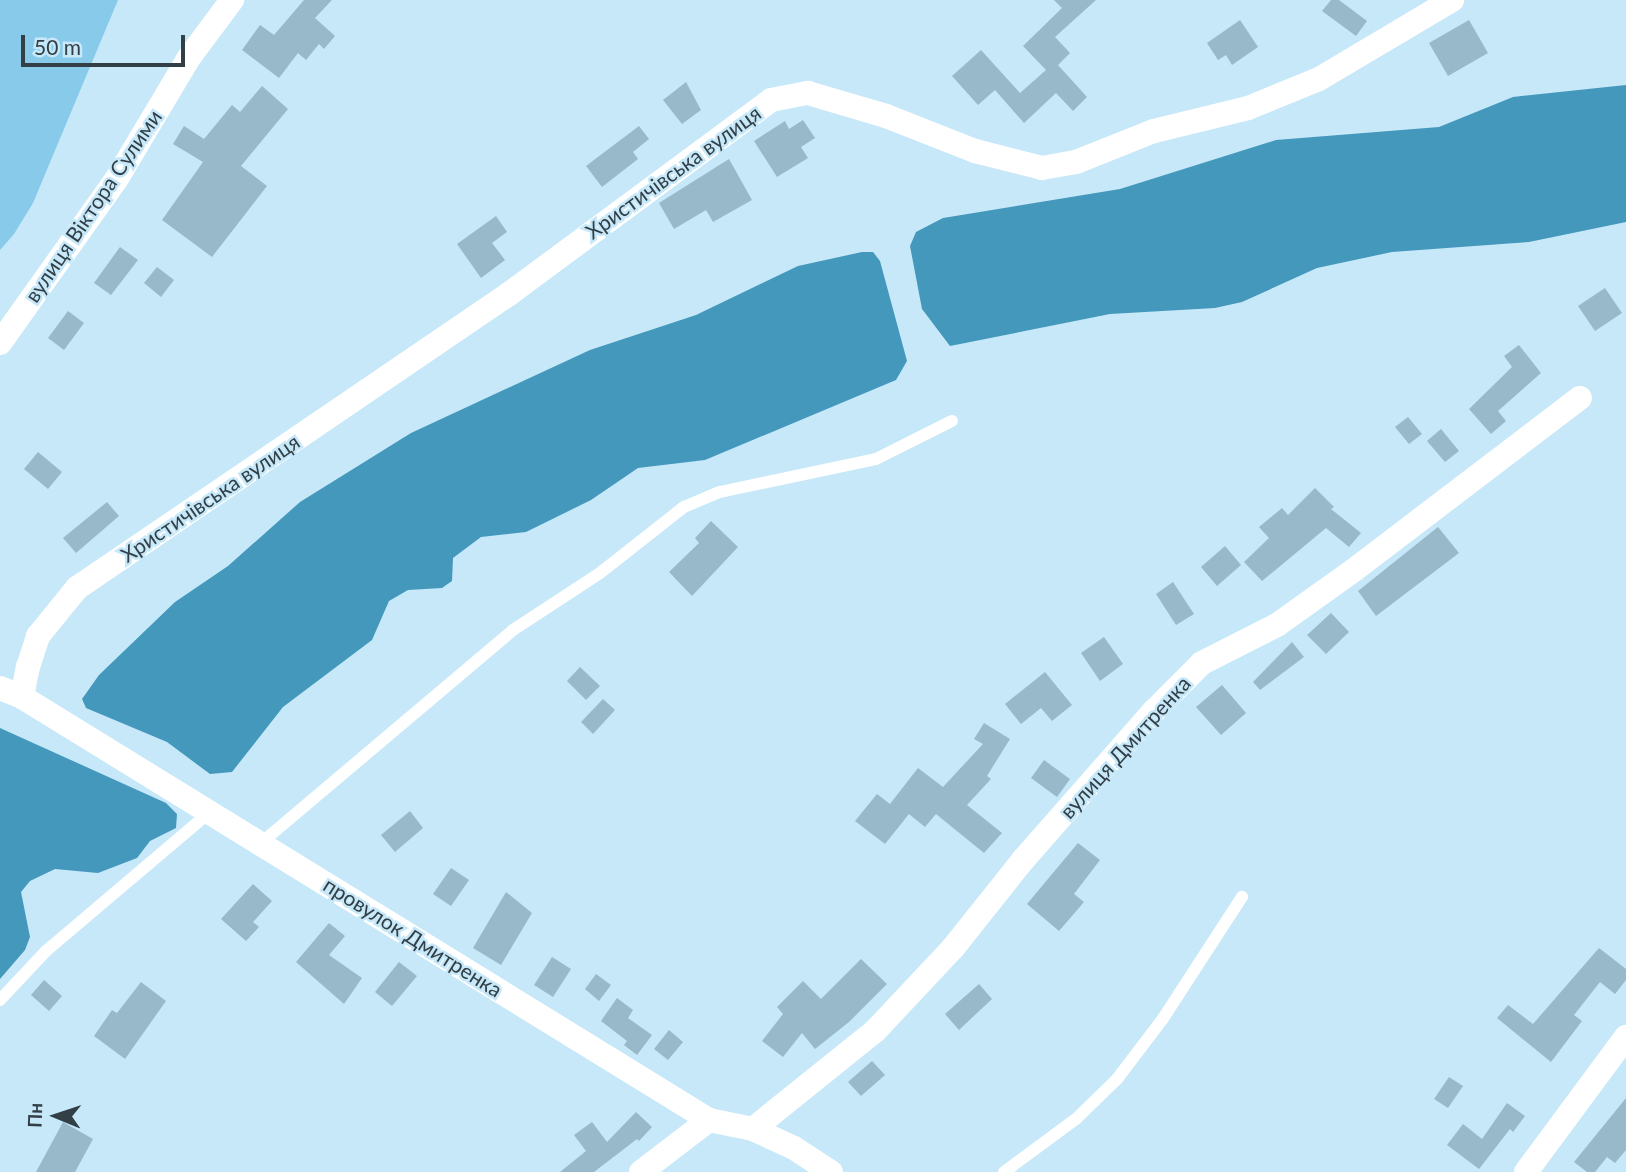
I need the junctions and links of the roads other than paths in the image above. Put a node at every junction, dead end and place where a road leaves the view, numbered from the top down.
1 (232, 0) edge
2 (1452, 0) edge
3 (0, 343) edge
4 (1580, 398) dead end
5 (952, 421) dead end
6 (11, 692) edge
7 (209, 813) junction
8 (261, 843) junction
9 (1242, 897) dead end
10 (0, 1000) edge
11 (1626, 1037) edge
12 (709, 1120) junction
13 (752, 1129) junction
14 (641, 1172) edge
15 (831, 1172) edge
16 (1004, 1172) edge
17 (1526, 1172) edge

1 - 3 street, вулиця Віктора Сулими
2 - 6 street, Христичівська вулиця
4 - 13 street, вулиця Дмитренка
5 - 8 lane
6 - 7 street, провулок Дмитренка
7 - 8 street, провулок Дмитренка
7 - 10 lane
8 - 12 street, провулок Дмитренка
9 - 16 lane
11 - 17 street
12 - 13 street, провулок Дмитренка
12 - 14 street
13 - 15 street, провулок Дмитренка

